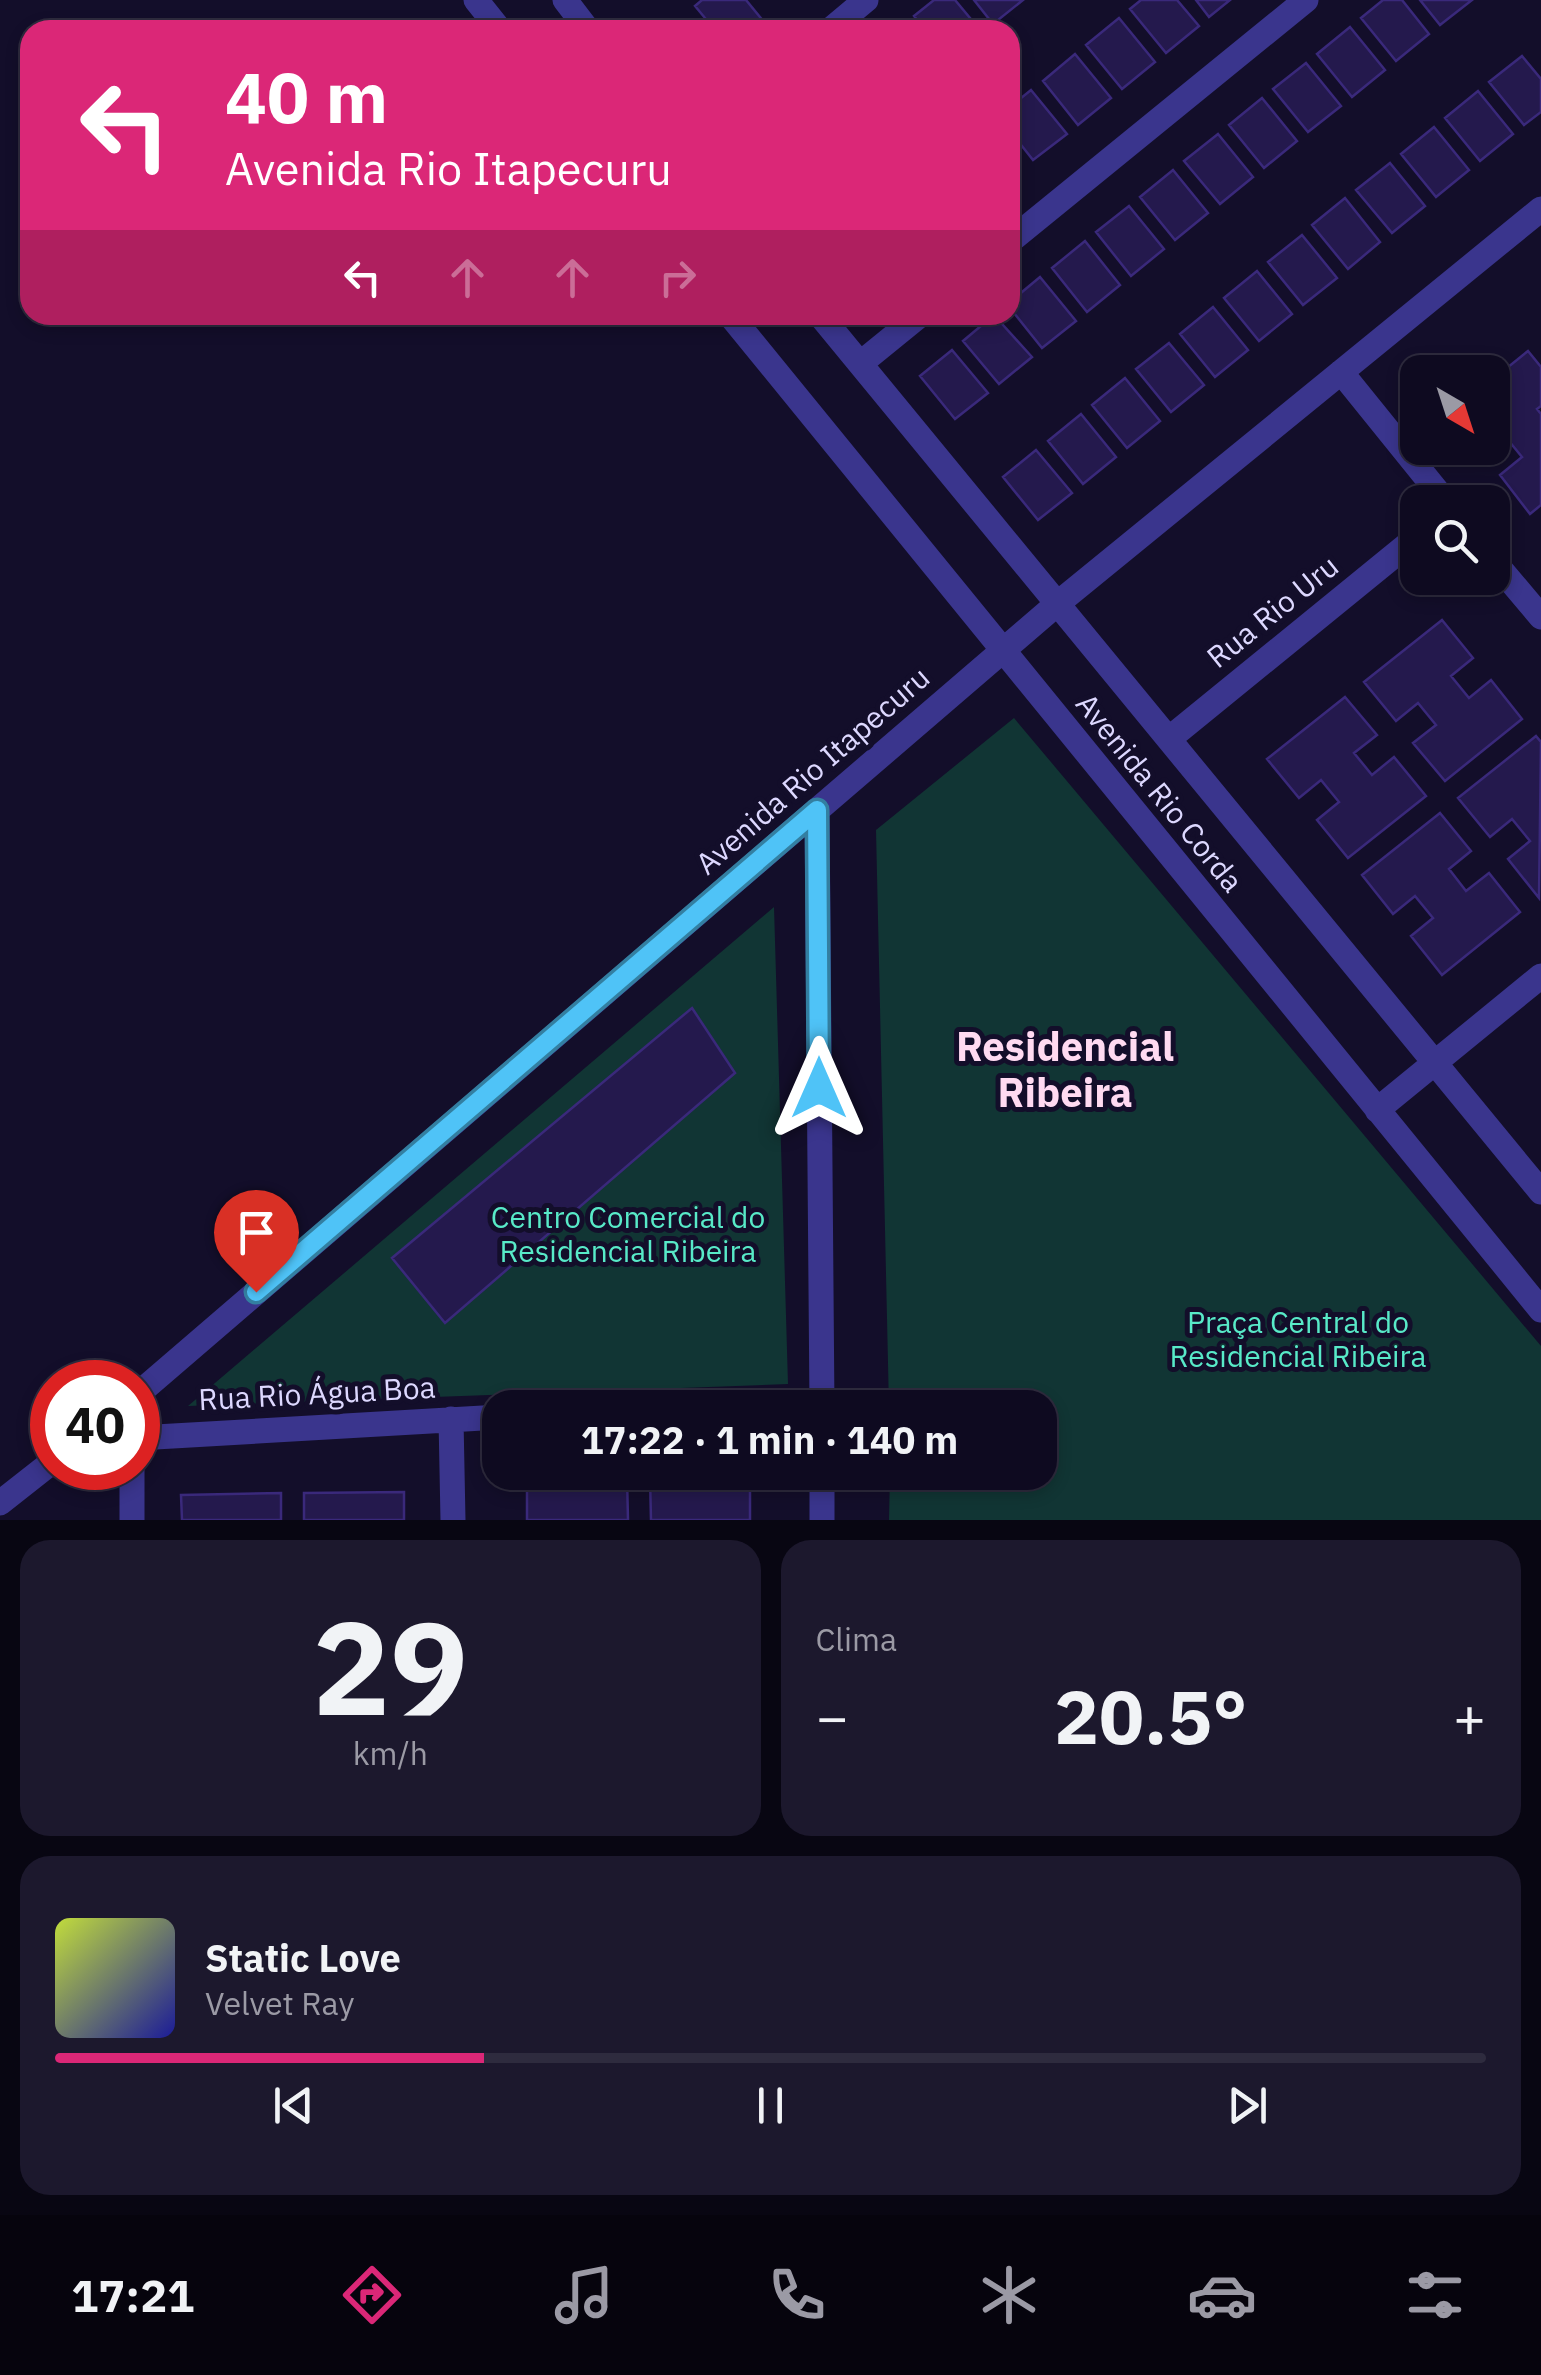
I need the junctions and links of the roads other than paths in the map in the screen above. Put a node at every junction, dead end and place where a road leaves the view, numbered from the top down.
1 (476, 0) edge
2 (565, 0) edge
3 (866, 0) edge
4 (1306, 0) edge
5 (492, 20) edge
6 (580, 20) edge
7 (842, 20) edge
8 (1541, 209) edge
9 (1020, 234) edge
10 (738, 325) edge
11 (828, 325) edge
12 (908, 325) edge
13 (860, 363) junction
14 (1340, 372) junction
15 (1432, 485) edge
16 (1400, 551) edge
17 (1510, 581) edge
18 (1057, 604) junction
19 (1541, 618) edge
20 (1002, 652) junction
21 (1170, 738) junction
22 (817, 810) junction
23 (1541, 976) edge
24 (1436, 1063) junction
25 (1376, 1110) junction
26 (1541, 1192) edge
27 (1541, 1310) edge
28 (160, 1375) edge
29 (822, 1390) edge
30 (482, 1418) edge
31 (451, 1419) junction
32 (160, 1437) edge
33 (30, 1480) edge
34 (132, 1490) edge
35 (822, 1490) edge
36 (0, 1504) edge
37 (132, 1520) edge
38 (453, 1520) edge
39 (822, 1520) edge

1 - 5 street
2 - 6 street
3 - 7 street
4 - 9 street
8 - 14 street, Avenida Rio Itapecuru
10 - 20 street, Avenida Rio Corda
11 - 13 street, Avenida Rio Corda
12 - 13 street
13 - 18 street, Avenida Rio Corda
14 - 15 street
14 - 18 street, Avenida Rio Itapecuru
16 - 21 street, Rua Rio Uru
17 - 19 street
18 - 20 street, Avenida Rio Itapecuru
18 - 21 street, Avenida Rio Corda
20 - 22 street, Avenida Rio Itapecuru
20 - 25 street, Avenida Rio Corda
21 - 24 street, Avenida Rio Corda
22 - 28 street, Avenida Rio Itapecuru
22 - 29 street
23 - 24 street
24 - 25 street
24 - 26 street, Avenida Rio Corda
25 - 27 street, Avenida Rio Corda
30 - 31 street, Rua Rio Água Boa
31 - 32 street, Rua Rio Água Boa
31 - 38 street
33 - 36 street
34 - 37 street
35 - 39 street

